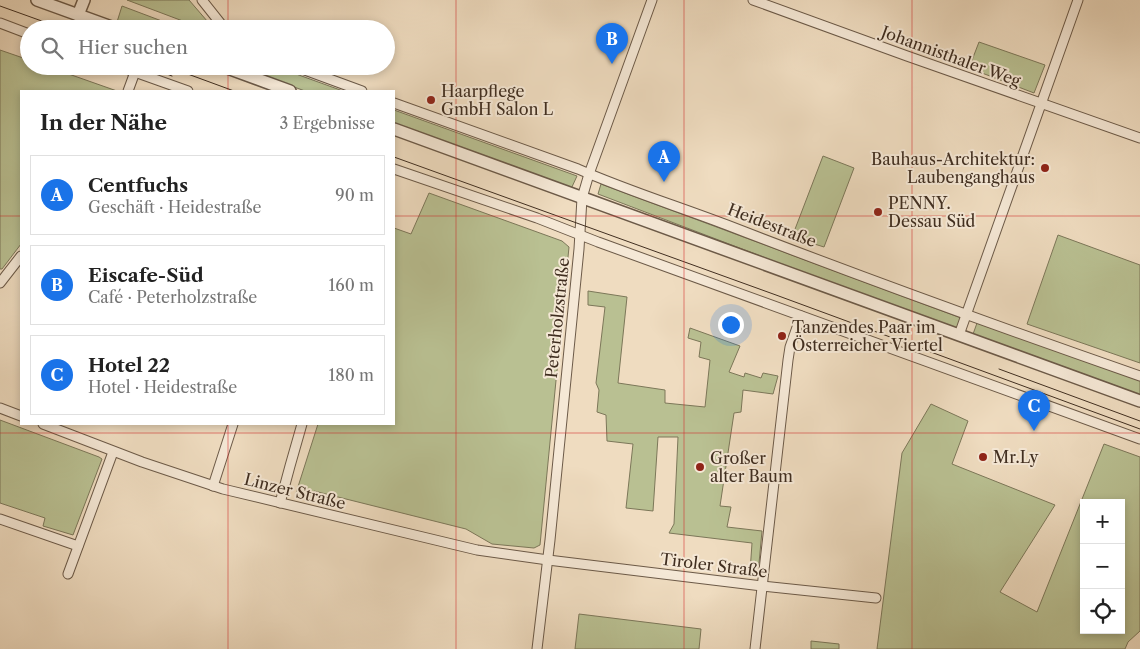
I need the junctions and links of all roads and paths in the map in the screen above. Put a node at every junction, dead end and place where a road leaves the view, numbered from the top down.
1 (37, 0) edge
2 (84, 0) edge
3 (202, 0) edge
4 (652, 0) edge
5 (754, 0) edge
6 (1078, 0) edge
7 (78, 15) junction
8 (92, 20) edge
9 (219, 20) edge
10 (0, 23) edge
11 (20, 31) edge
12 (134, 75) edge
13 (143, 75) edge
14 (246, 75) edge
15 (318, 75) edge
16 (128, 90) edge
17 (185, 90) edge
18 (287, 90) edge
19 (359, 90) edge
20 (395, 103) edge
21 (1041, 103) junction
22 (395, 129) edge
23 (1140, 138) edge
24 (395, 169) edge
25 (589, 174) junction
26 (582, 198) junction
27 (580, 235) junction
28 (20, 259) edge
29 (0, 283) edge
30 (966, 315) junction
31 (801, 316) junction
32 (959, 335) junction
33 (1140, 376) edge
34 (1140, 401) edge
35 (0, 408) edge
36 (20, 416) edge
37 (46, 425) edge
38 (233, 425) edge
39 (302, 425) edge
40 (1140, 440) edge
41 (113, 452) junction
42 (213, 486) junction
43 (280, 503) junction
44 (0, 519) edge
45 (78, 546) junction
46 (548, 560) junction
47 (68, 574) dead end
48 (762, 586) junction
49 (876, 598) dead end
50 (537, 649) edge
51 (756, 649) edge

1 - 7 street
2 - 7 street
3 - 9 street
4 - 25 street, Peterholzstraße
5 - 21 street, Johannisthaler Weg
6 - 21 street
7 - 8 street
10 - 11 street
12 - 16 street
13 - 17 street
14 - 18 street
15 - 19 street
20 - 25 street, Heidestraße
21 - 23 street, Johannisthaler Weg
21 - 30 street
22 - 26 street
24 - 27 street
25 - 26 street, Peterholzstraße
25 - 30 street, Heidestraße
26 - 27 street, Peterholzstraße
26 - 32 street
27 - 31 street
27 - 46 street, Peterholzstraße
28 - 29 street
30 - 32 street
30 - 33 street, Heidestraße
31 - 40 street
31 - 48 street
32 - 34 street
35 - 36 street
37 - 41 street, Linzer Straße
38 - 42 street
39 - 43 street
41 - 42 street, Linzer Straße
41 - 45 street
42 - 43 street, Linzer Straße
43 - 46 street, Linzer Straße
44 - 45 street
45 - 47 street
46 - 48 street, Tiroler Straße
46 - 50 street, Peterholzstraße
48 - 49 street, Tiroler Straße
48 - 51 street

